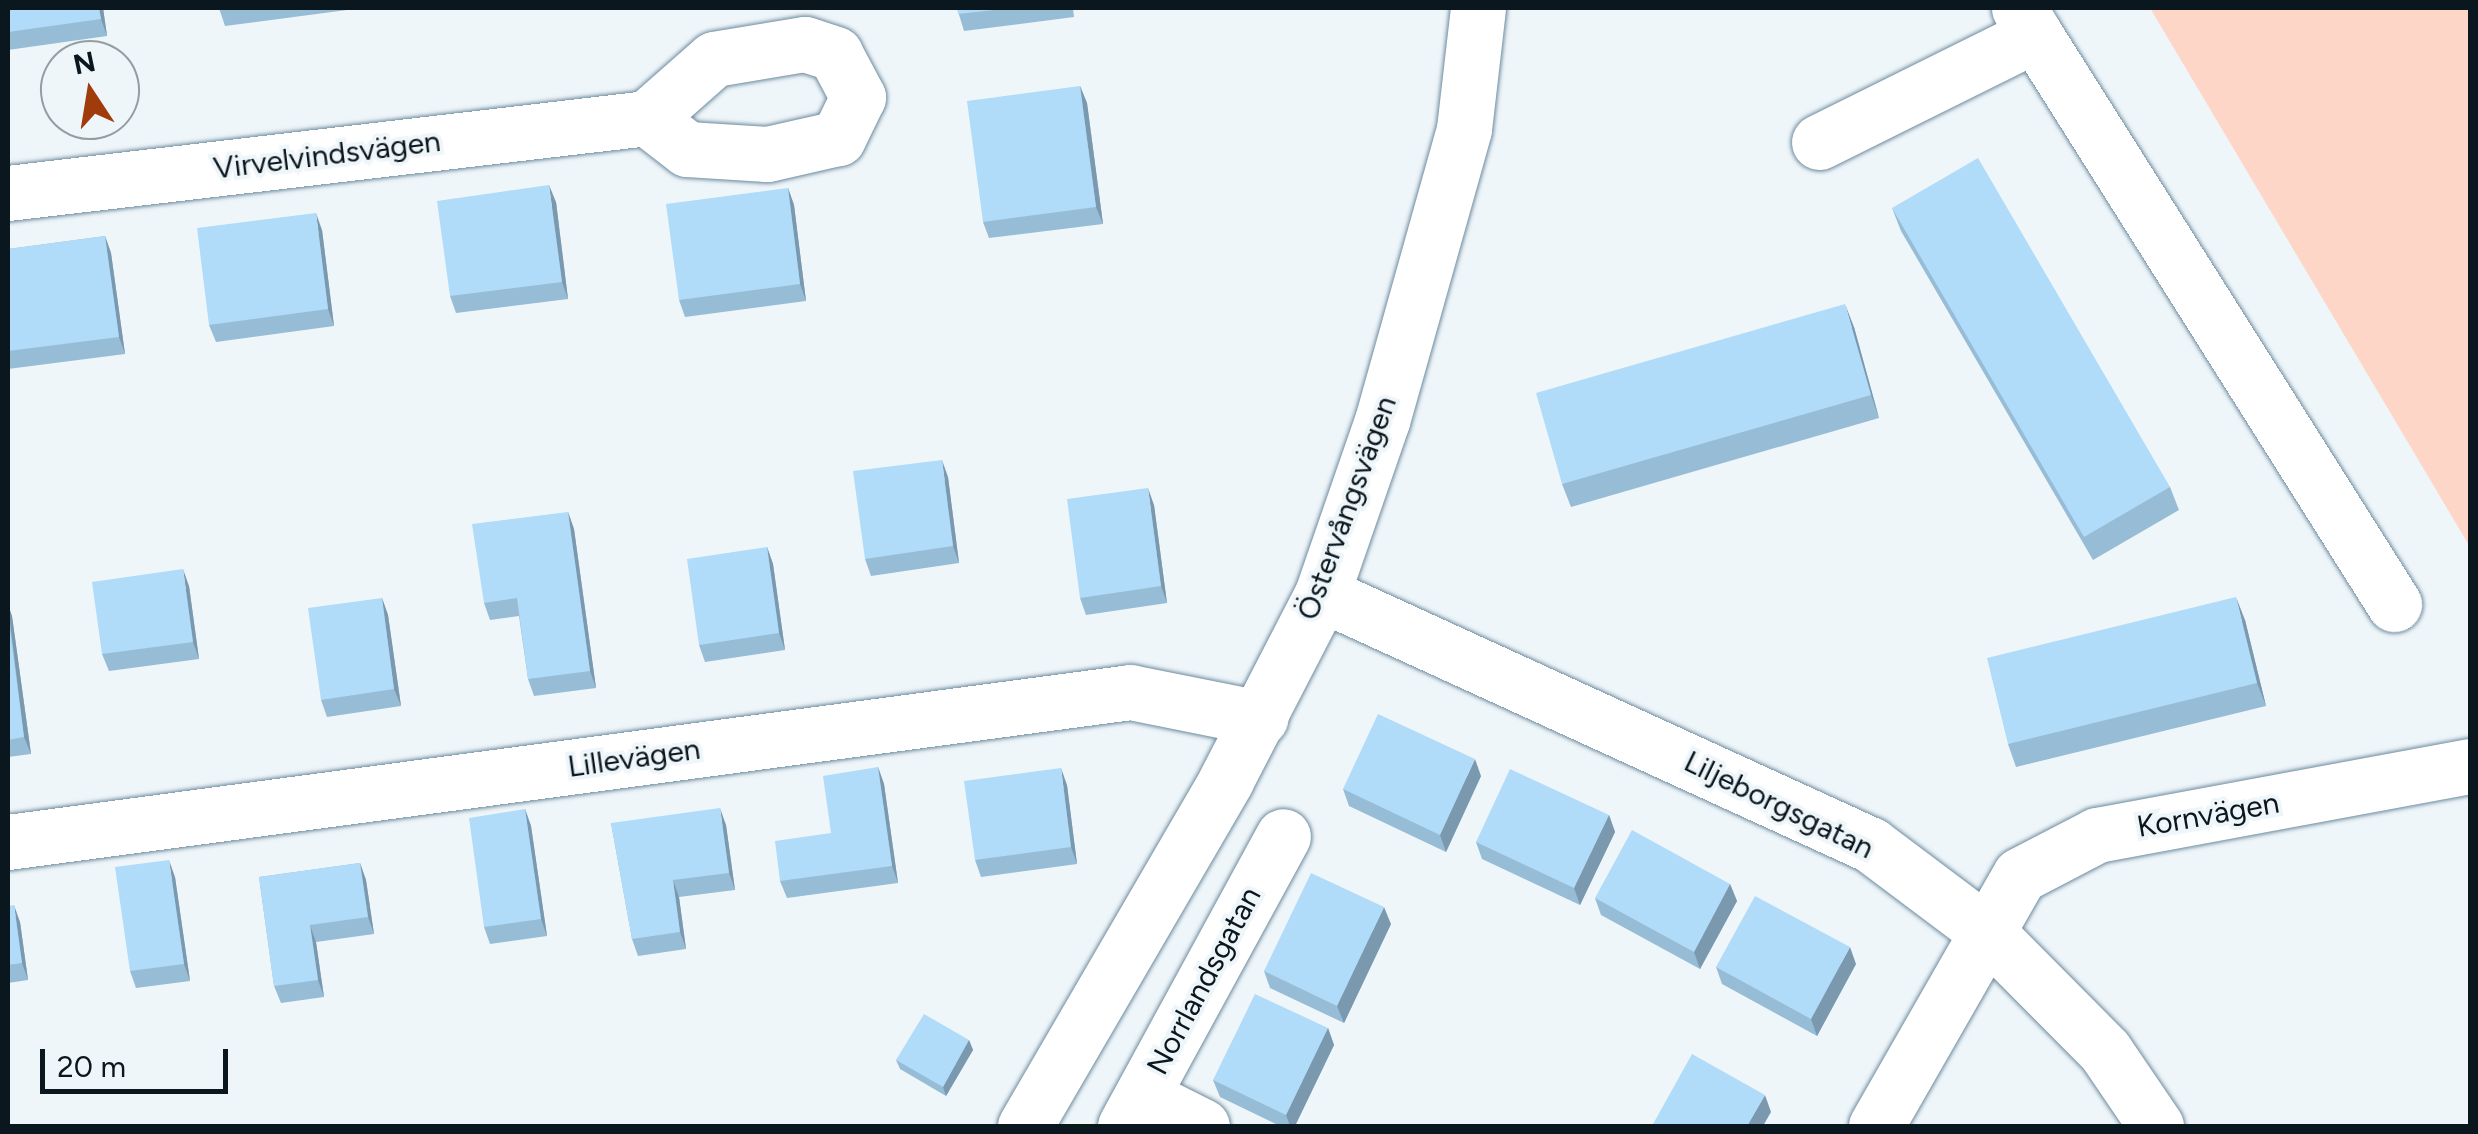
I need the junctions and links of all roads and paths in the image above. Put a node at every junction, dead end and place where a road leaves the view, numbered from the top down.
1 (1478, 8) edge
2 (2027, 22) edge
3 (647, 118) dead end
4 (1818, 142) dead end
5 (8, 193) edge
6 (1322, 594) junction
7 (2394, 604) dead end
8 (1260, 718) junction
9 (2470, 766) edge
10 (1282, 836) dead end
11 (8, 842) edge
12 (1988, 933) junction
13 (1134, 1111) edge
14 (1025, 1126) edge
15 (1202, 1126) edge
16 (1876, 1126) edge
17 (2156, 1126) edge

1 - 6 street, Östervångsvägen
2 - 4 street
2 - 7 street
3 - 5 street, Virvelvindsvägen
6 - 8 street, Östervångsvägen
6 - 12 street, Liljeborgsgatan
8 - 11 street, Lillevägen
8 - 14 street, Östervångsvägen
9 - 12 street, Kornvägen
10 - 13 street, Norrlandsgatan
12 - 16 street, Kornvägen
12 - 17 street, Liljeborgsgatan
13 - 15 street

